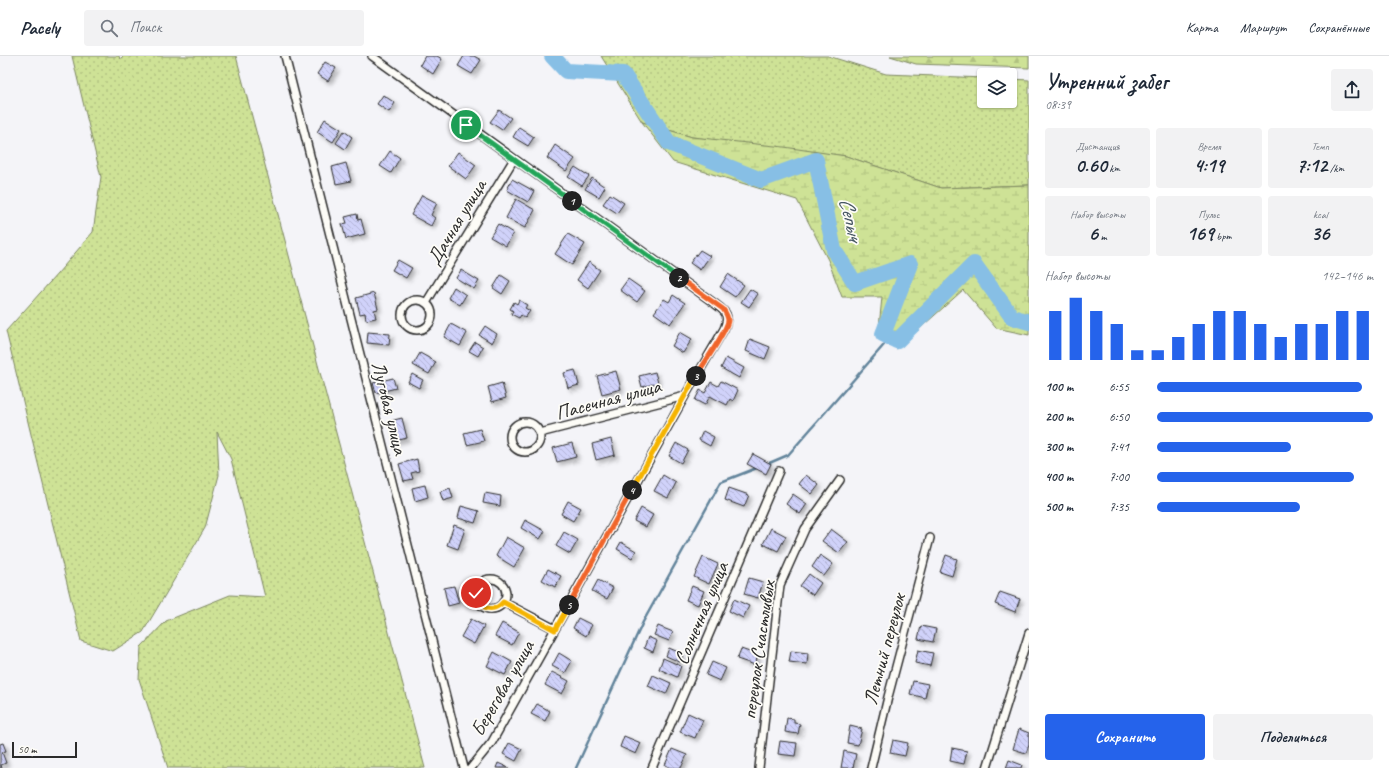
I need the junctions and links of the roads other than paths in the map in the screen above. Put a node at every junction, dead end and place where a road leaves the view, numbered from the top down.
1 (286, 56) edge
2 (372, 56) edge
3 (514, 159) junction
4 (426, 302) junction
5 (685, 396) junction
6 (540, 433) junction
7 (780, 471) dead end
8 (840, 480) dead end
9 (930, 538) dead end
10 (503, 602) junction
11 (555, 630) junction
12 (1029, 633) edge
13 (464, 768) edge
14 (471, 768) edge
15 (652, 768) edge
16 (759, 768) edge
17 (871, 768) edge
18 (987, 768) edge

1 - 13 street, Луговая улица
2 - 3 street, Береговая улица
3 - 4 street, Дачная улица
3 - 5 street, Береговая улица
4 - 4 street
5 - 6 street, Пасечная улица
5 - 11 street, Береговая улица
6 - 6 street
7 - 15 street, Солнечная улица
8 - 16 street, переулок Счастливых
9 - 17 street, Летний переулок
10 - 10 street
10 - 11 street
11 - 14 street, Береговая улица
12 - 18 street

